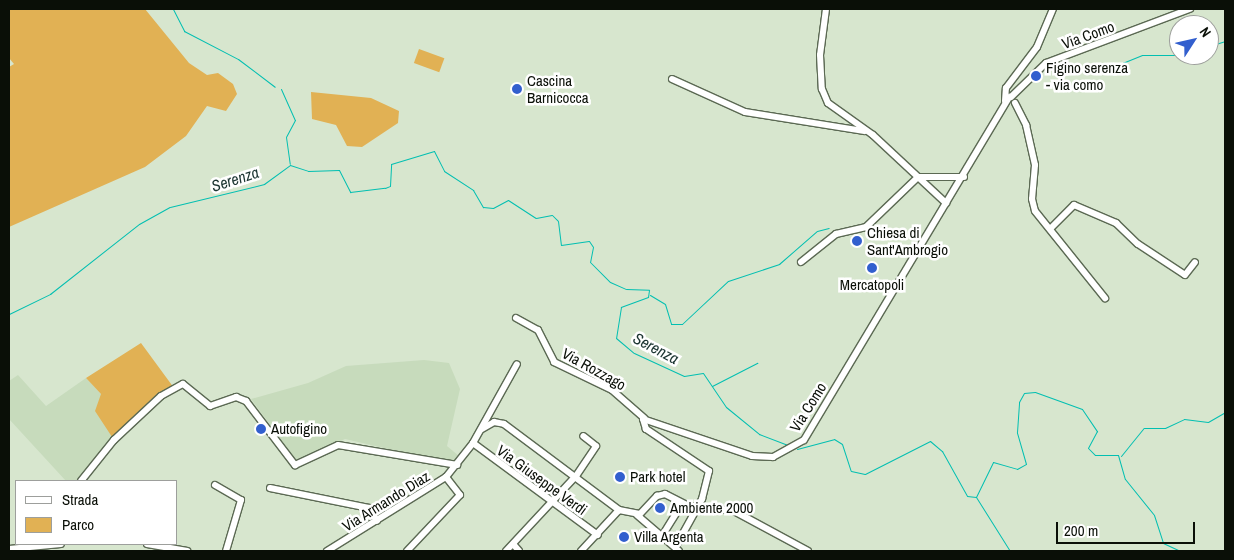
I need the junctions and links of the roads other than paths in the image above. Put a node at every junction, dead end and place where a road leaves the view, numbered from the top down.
1 (826, 9) edge
2 (1052, 9) edge
3 (1190, 9) edge
4 (672, 79) dead end
5 (1011, 102) junction
6 (868, 132) junction
7 (918, 177) junction
8 (950, 177) junction
9 (964, 177) junction
10 (957, 186) junction
11 (946, 203) junction
12 (1050, 228) junction
13 (801, 262) dead end
14 (1194, 262) dead end
15 (1105, 298) dead end
16 (516, 318) dead end
17 (517, 364) dead end
18 (489, 415) junction
19 (644, 418) junction
20 (504, 424) junction
21 (479, 432) junction
22 (583, 436) dead end
23 (473, 443) junction
24 (456, 465) junction
25 (576, 476) junction
26 (446, 477) junction
27 (82, 480) edge
28 (216, 485) dead end
29 (270, 488) dead end
30 (552, 502) junction
31 (696, 506) junction
32 (620, 510) junction
33 (676, 514) dead end
34 (637, 515) junction
35 (377, 521) junction
36 (598, 535) junction
37 (662, 536) junction
38 (513, 544) junction
39 (35, 545) edge
40 (153, 545) edge
41 (588, 547) junction
42 (9, 549) edge
43 (678, 549) edge
44 (187, 551) edge
45 (226, 551) edge
46 (327, 551) edge
47 (407, 551) edge
48 (506, 551) edge
49 (519, 551) edge
50 (581, 551) edge
51 (595, 551) edge
52 (808, 551) edge

1 - 6 street
2 - 5 street
3 - 5 street, Via Como
4 - 6 street
5 - 9 street, Via Como
5 - 12 street
6 - 7 street
7 - 8 street
7 - 11 street
7 - 13 street
8 - 9 street
8 - 10 street
9 - 10 street, Via Como
10 - 11 street, Via Como
11 - 19 street, Via Como
12 - 14 street
12 - 15 street
16 - 19 street, Via Rozzago
17 - 18 street, Via Armando Diaz
18 - 20 street
18 - 21 street, Via Armando Diaz
19 - 31 street
20 - 21 street
20 - 25 street
21 - 23 street, Via Armando Diaz
22 - 25 street
23 - 24 street, Via Armando Diaz
23 - 30 street, Via Giuseppe Verdi
24 - 26 street, Via Armando Diaz
24 - 27 street
25 - 30 street
25 - 32 street
26 - 35 street, Via Armando Diaz
26 - 47 street
28 - 45 street
29 - 35 street
30 - 36 street, Via Giuseppe Verdi
30 - 38 street
31 - 34 street
31 - 43 street
31 - 52 street
32 - 34 street
32 - 36 street
33 - 37 street
34 - 37 street
35 - 46 street, Via Armando Diaz
36 - 41 street
37 - 43 street
38 - 48 street
38 - 49 street
39 - 42 street
40 - 44 street
41 - 50 street
41 - 51 street

